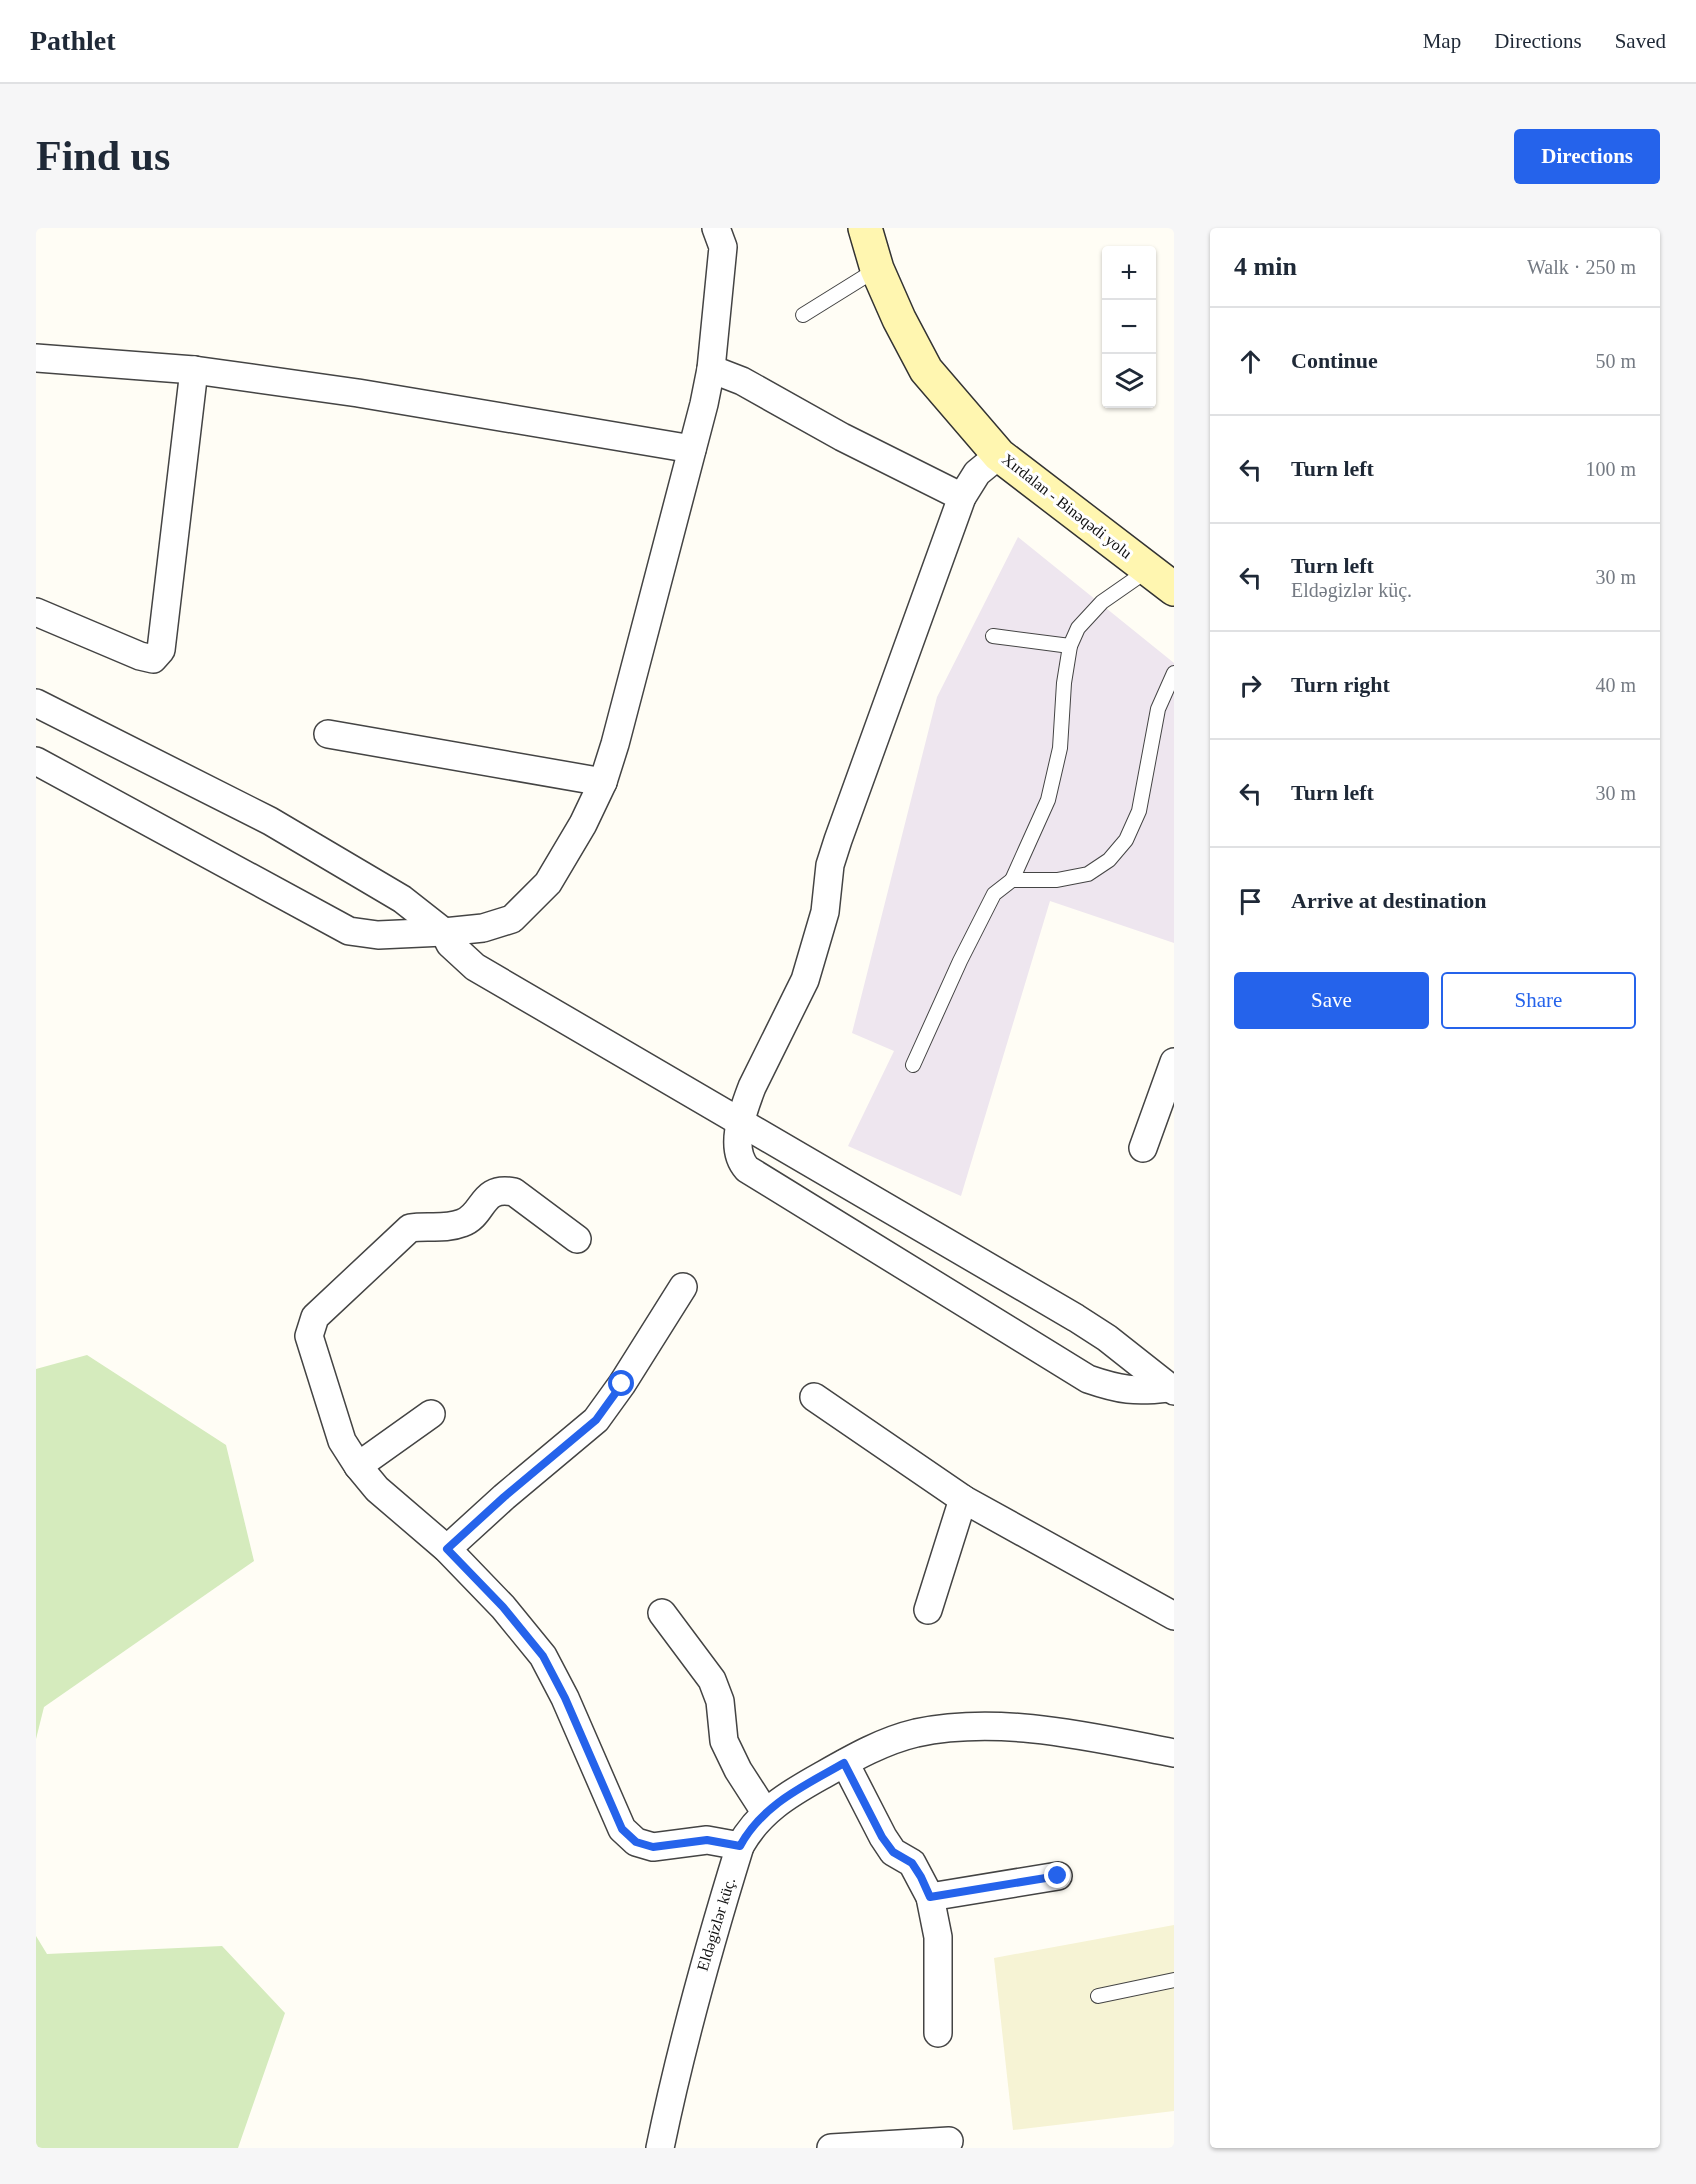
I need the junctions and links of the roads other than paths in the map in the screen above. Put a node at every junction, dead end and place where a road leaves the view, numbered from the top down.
1 (716, 228) edge
2 (865, 228) edge
3 (877, 269) junction
4 (803, 315) dead end
5 (36, 358) edge
6 (711, 369) junction
7 (194, 370) junction
8 (692, 449) junction
9 (999, 455) junction
10 (962, 497) junction
11 (1149, 569) junction
12 (1174, 589) edge
13 (36, 612) edge
14 (993, 636) dead end
15 (1070, 646) junction
16 (1174, 673) edge
17 (36, 703) edge
18 (328, 735) dead end
19 (36, 762) edge
20 (603, 782) junction
21 (1012, 880) junction
22 (444, 932) junction
23 (1174, 1062) edge
24 (913, 1065) dead end
25 (741, 1123) junction
26 (1143, 1148) dead end
27 (577, 1239) dead end
28 (683, 1287) dead end
29 (1171, 1389) edge
30 (814, 1397) dead end
31 (431, 1414) dead end
32 (358, 1467) junction
33 (963, 1499) junction
34 (447, 1549) junction
35 (928, 1611) dead end
36 (662, 1613) dead end
37 (1174, 1616) edge
38 (1174, 1753) edge
39 (844, 1763) junction
40 (765, 1812) junction
41 (740, 1846) junction
42 (1058, 1876) dead end
43 (930, 1897) junction
44 (1174, 1980) edge
45 (1098, 1996) dead end
46 (938, 2033) dead end
47 (949, 2141) dead end
48 (660, 2148) edge
49 (831, 2148) edge

1 - 6 street
2 - 3 main road, Xırdalan - Binəqədi yolu
3 - 4 lane
3 - 9 main road, Xırdalan - Binəqədi yolu
5 - 7 street
6 - 8 street
6 - 10 street
7 - 8 street
7 - 13 street
8 - 20 street
9 - 10 street
9 - 11 main road, Xırdalan - Binəqədi yolu
10 - 25 street
11 - 12 main road, Xırdalan - Binəqədi yolu
11 - 15 lane
14 - 15 lane
15 - 21 lane
16 - 21 lane
17 - 22 street
18 - 20 street
19 - 22 street
20 - 22 street
21 - 24 lane
22 - 25 street
23 - 26 street
25 - 29 street
25 - 29 street
27 - 32 street
28 - 34 street
30 - 33 street
31 - 32 street
32 - 34 street
33 - 35 street
33 - 37 street
34 - 41 street
36 - 40 street
38 - 39 street, Eldəgizlər küç.
39 - 40 street, Eldəgizlər küç.
39 - 43 street
40 - 41 street, Eldəgizlər küç.
41 - 48 street, Eldəgizlər küç.
42 - 43 street
43 - 46 street
44 - 45 lane
47 - 49 street

